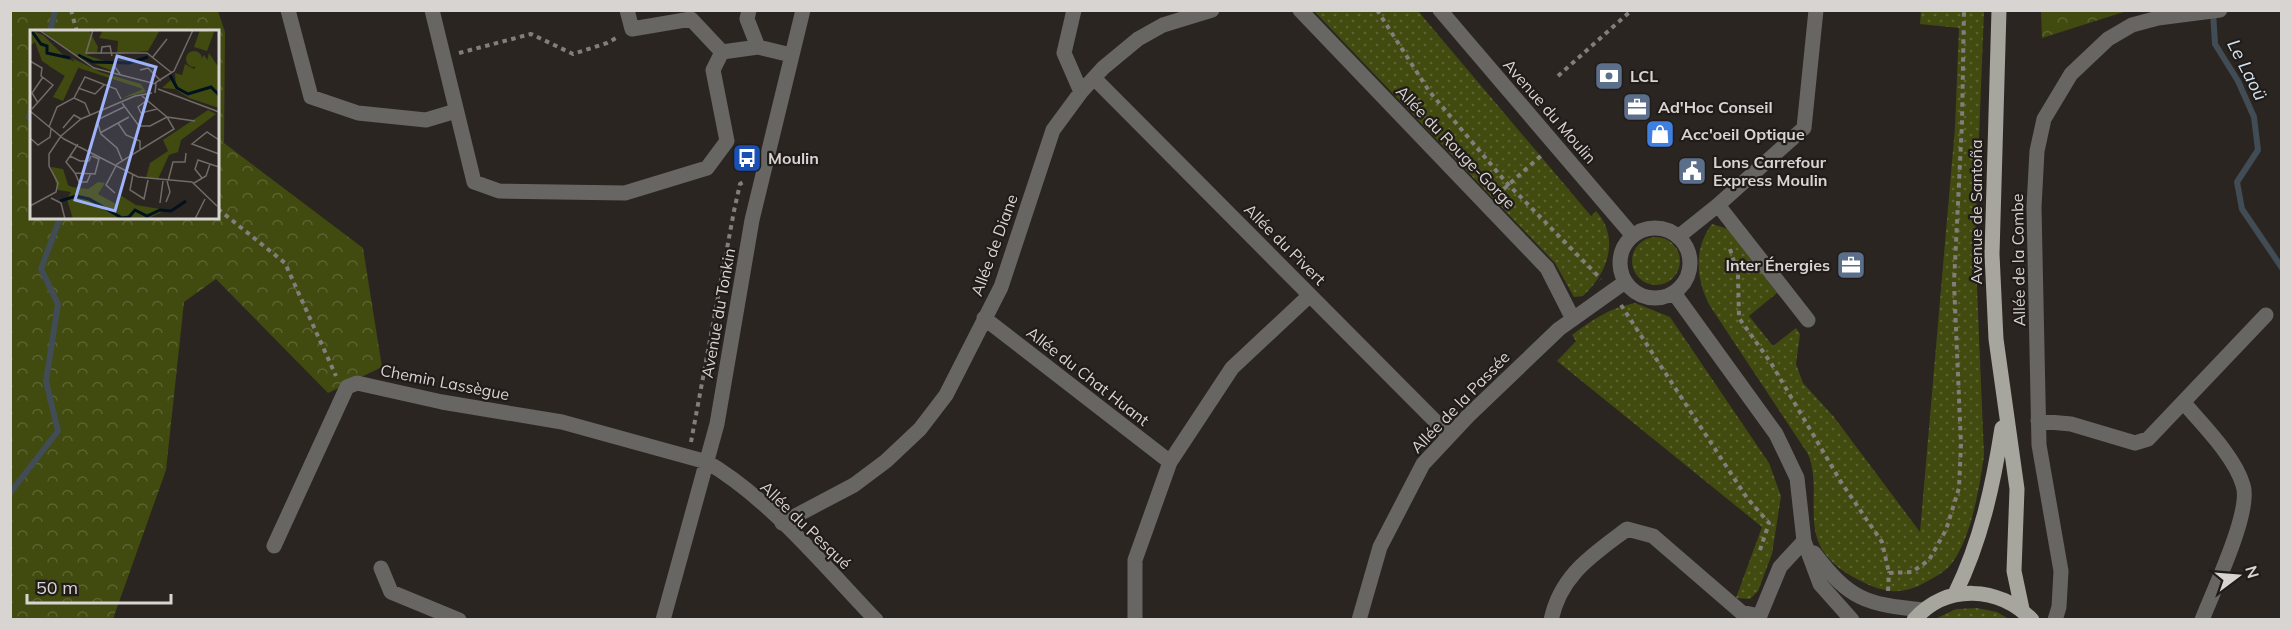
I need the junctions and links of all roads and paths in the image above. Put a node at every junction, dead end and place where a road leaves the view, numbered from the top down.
1 (71, 10) edge
2 (288, 10) edge
3 (432, 10) edge
4 (627, 10) edge
5 (749, 10) edge
6 (803, 10) edge
7 (1074, 10) edge
8 (1212, 10) edge
9 (1300, 10) edge
10 (1377, 10) edge
11 (1440, 10) edge
12 (1632, 10) edge
13 (1816, 10) edge
14 (1964, 10) edge
15 (1999, 10) edge
16 (2220, 10) edge
17 (632, 29) junction
18 (76, 30) edge
19 (758, 47) junction
20 (722, 52) junction
21 (791, 55) junction
22 (443, 57) junction
23 (1558, 76) dead end
24 (1094, 78) junction
25 (1081, 92) junction
26 (456, 111) junction
27 (1554, 144) junction
28 (763, 170) junction
29 (1508, 185) junction
30 (1486, 205) junction
31 (1718, 206) junction
32 (219, 210) edge
33 (1633, 236) junction
34 (1678, 237) junction
35 (1729, 246) dead end
36 (1601, 280) dead end
37 (1625, 282) junction
38 (1674, 293) junction
39 (1310, 295) junction
40 (1621, 305) dead end
41 (2266, 315) dead end
42 (984, 318) junction
43 (1574, 319) junction
44 (1808, 320) dead end
45 (347, 387) junction
46 (2184, 403) junction
47 (2004, 413) junction
48 (2038, 421) junction
49 (1449, 435) junction
50 (707, 462) junction
51 (1170, 462) junction
52 (783, 523) junction
53 (1804, 541) junction
54 (274, 546) dead end
55 (1759, 553) dead end
56 (381, 568) dead end
57 (1889, 573) junction
58 (1955, 594) junction
59 (1888, 595) dead end
60 (2027, 614) edge
61 (1918, 615) edge
62 (1759, 618) edge
63 (459, 620) edge
64 (663, 620) edge
65 (876, 620) edge
66 (1135, 620) edge
67 (1359, 620) edge
68 (1551, 620) edge
69 (1852, 620) edge
70 (2055, 620) edge
71 (2202, 620) edge

1 - 18 path
2 - 26 street
3 - 22 street
4 - 17 street
5 - 19 street
6 - 21 street, Avenue du Tonkin
7 - 25 street
8 - 24 street, Allée de Diane
9 - 30 street, Allée du Rouge-Gorge
10 - 29 path
11 - 27 street, Avenue du Moulin
12 - 23 path
13 - 31 street
14 - 57 path
15 - 47 main road, Avenue de Santoña
16 - 48 street, Allée de la Combe
17 - 20 street
17 - 22 path
19 - 20 street
19 - 21 street
20 - 26 street
21 - 28 street, Avenue du Tonkin
22 - 26 street
24 - 25 street, Allée de Diane
24 - 39 street, Allée du Pivert
25 - 42 street, Allée de Diane
27 - 29 path
27 - 33 street, Avenue du Moulin
28 - 50 street, Avenue du Tonkin
28 - 50 path
29 - 30 path
29 - 36 path
30 - 43 street, Allée du Rouge-Gorge
31 - 34 street
31 - 44 street
32 - 45 path
33 - 34 street
33 - 37 street
34 - 38 street
35 - 57 path
37 - 38 street
37 - 43 street, Allée de la Passée
38 - 53 street
39 - 49 street, Allée du Pivert
39 - 51 street
40 - 55 path
41 - 46 street
42 - 51 street, Allée du Chat Huant
42 - 52 street, Allée de Diane
43 - 49 street, Allée de la Passée
45 - 50 street, Chemin Lassègue
45 - 54 street
46 - 48 street
46 - 71 street
47 - 58 main road, Avenue de Santoña
47 - 60 main road, Avenue de Santoña
48 - 70 street, Allée de la Combe
49 - 67 street, Allée de la Passée
50 - 52 street, Allée du Pesqué
50 - 64 street, Avenue du Tonkin
51 - 66 street
52 - 65 street, Allée du Pesqué
53 - 61 street
53 - 62 street
53 - 69 street
56 - 63 street
57 - 59 path
58 - 60 main road
58 - 61 main road
62 - 68 street

